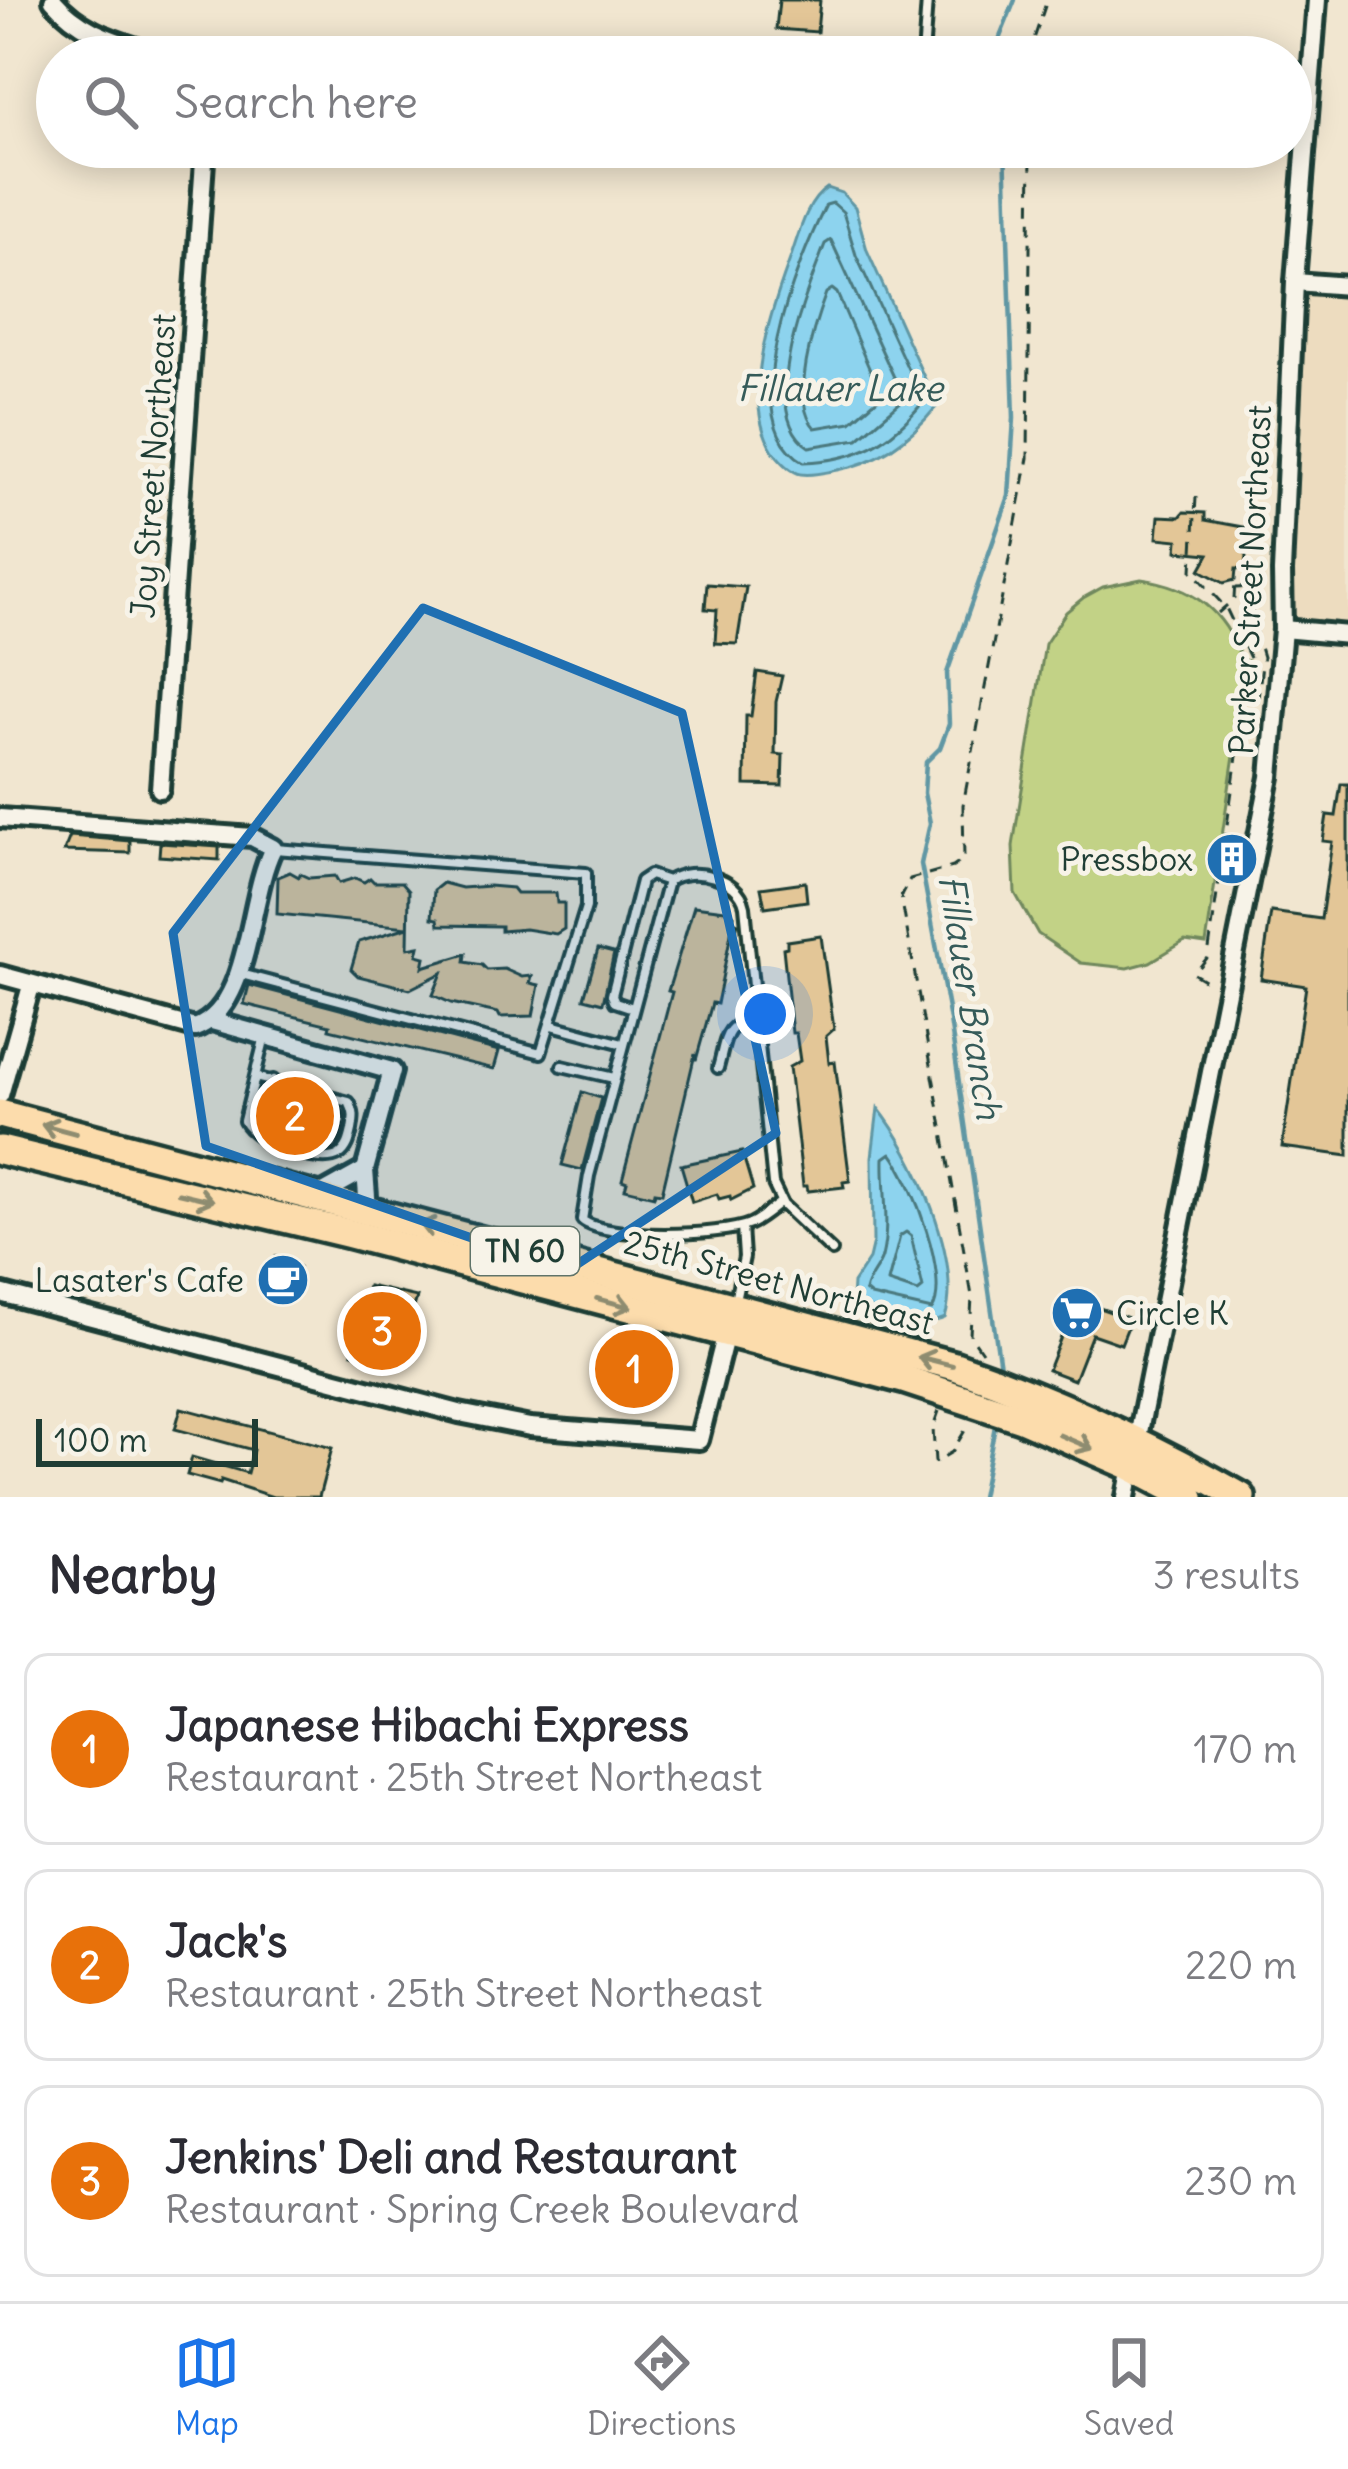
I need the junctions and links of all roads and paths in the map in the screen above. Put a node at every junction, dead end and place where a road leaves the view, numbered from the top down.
1 (53, 0) edge
2 (927, 0) edge
3 (1046, 0) edge
4 (1317, 0) edge
5 (98, 36) edge
6 (924, 36) edge
7 (1035, 36) edge
8 (1312, 64) edge
9 (204, 168) edge
10 (1031, 168) edge
11 (1304, 168) edge
12 (1295, 283) junction
13 (1348, 286) edge
14 (1196, 497) dead end
15 (1235, 580) dead end
16 (1243, 587) junction
17 (1252, 587) junction
18 (1236, 589) junction
19 (1226, 608) junction
20 (1218, 613) dead end
21 (1283, 629) junction
22 (1348, 635) edge
23 (1254, 731) dead end
24 (160, 789) dead end
25 (0, 818) edge
26 (273, 848) junction
27 (668, 880) junction
28 (1216, 972) dead end
29 (241, 974) junction
30 (0, 975) edge
31 (31, 986) junction
32 (633, 1008) junction
33 (756, 1020) junction
34 (212, 1022) junction
35 (552, 1024) junction
36 (265, 1036) junction
37 (623, 1044) junction
38 (562, 1066) dead end
39 (718, 1069) dead end
40 (255, 1077) junction
41 (614, 1078) junction
42 (273, 1080) junction
43 (0, 1095) edge
44 (0, 1114) edge
45 (259, 1137) junction
46 (0, 1150) edge
47 (365, 1171) junction
48 (316, 1196) junction
49 (781, 1202) junction
50 (368, 1210) junction
51 (742, 1226) junction
52 (832, 1251) dead end
53 (0, 1293) edge
54 (729, 1320) junction
55 (985, 1356) dead end
56 (947, 1394) junction
57 (972, 1417) dead end
58 (1134, 1452) junction
59 (1126, 1497) edge
60 (1190, 1497) edge
61 (1241, 1497) edge

1 - 5 street
2 - 6 lane
3 - 7 path
4 - 8 street, Parker Street Northeast
9 - 24 street, Joy Street Northeast
10 - 55 path
11 - 12 street, Parker Street Northeast
12 - 13 street
12 - 21 street, Parker Street Northeast
14 - 19 path
15 - 18 path
16 - 17 path
16 - 17 path
16 - 18 path
17 - 23 path
18 - 19 path
19 - 20 path
19 - 28 path
21 - 22 street
21 - 58 street, Parker Street Northeast
25 - 26 street
26 - 29 street
26 - 35 lane
27 - 32 lane
27 - 32 lane
27 - 33 lane
29 - 34 street
29 - 35 lane
30 - 31 street
31 - 34 street
31 - 43 street
32 - 37 lane
33 - 39 lane
33 - 49 lane
34 - 36 street
35 - 37 lane
36 - 40 lane
36 - 47 street
37 - 41 lane
38 - 41 lane
40 - 42 lane
40 - 45 lane
41 - 51 lane
42 - 45 lane
42 - 45 lane
48 -> 44 highway, 25th Street Northeast / TN 60
46 -> 54 highway, 25th Street Northeast / TN 60
47 - 48 street
47 - 50 street
48 - 50 highway, 25th Street Northeast / TN 60
49 - 51 lane
49 - 52 lane
54 -> 50 highway, 25th Street Northeast / TN 60
51 - 54 lane
53 - 54 street
54 - 56 highway, 25th Street Northeast / TN 60
58 -> 54 highway, 25th Street Northeast / TN 60
56 - 57 path
56 -> 58 highway, 25th Street Northeast / TN 60
58 - 59 street, Parker Street Northeast
58 - 60 highway, 25th Street Northeast / TN 60
58 - 61 highway, 25th Street Northeast / TN 60

